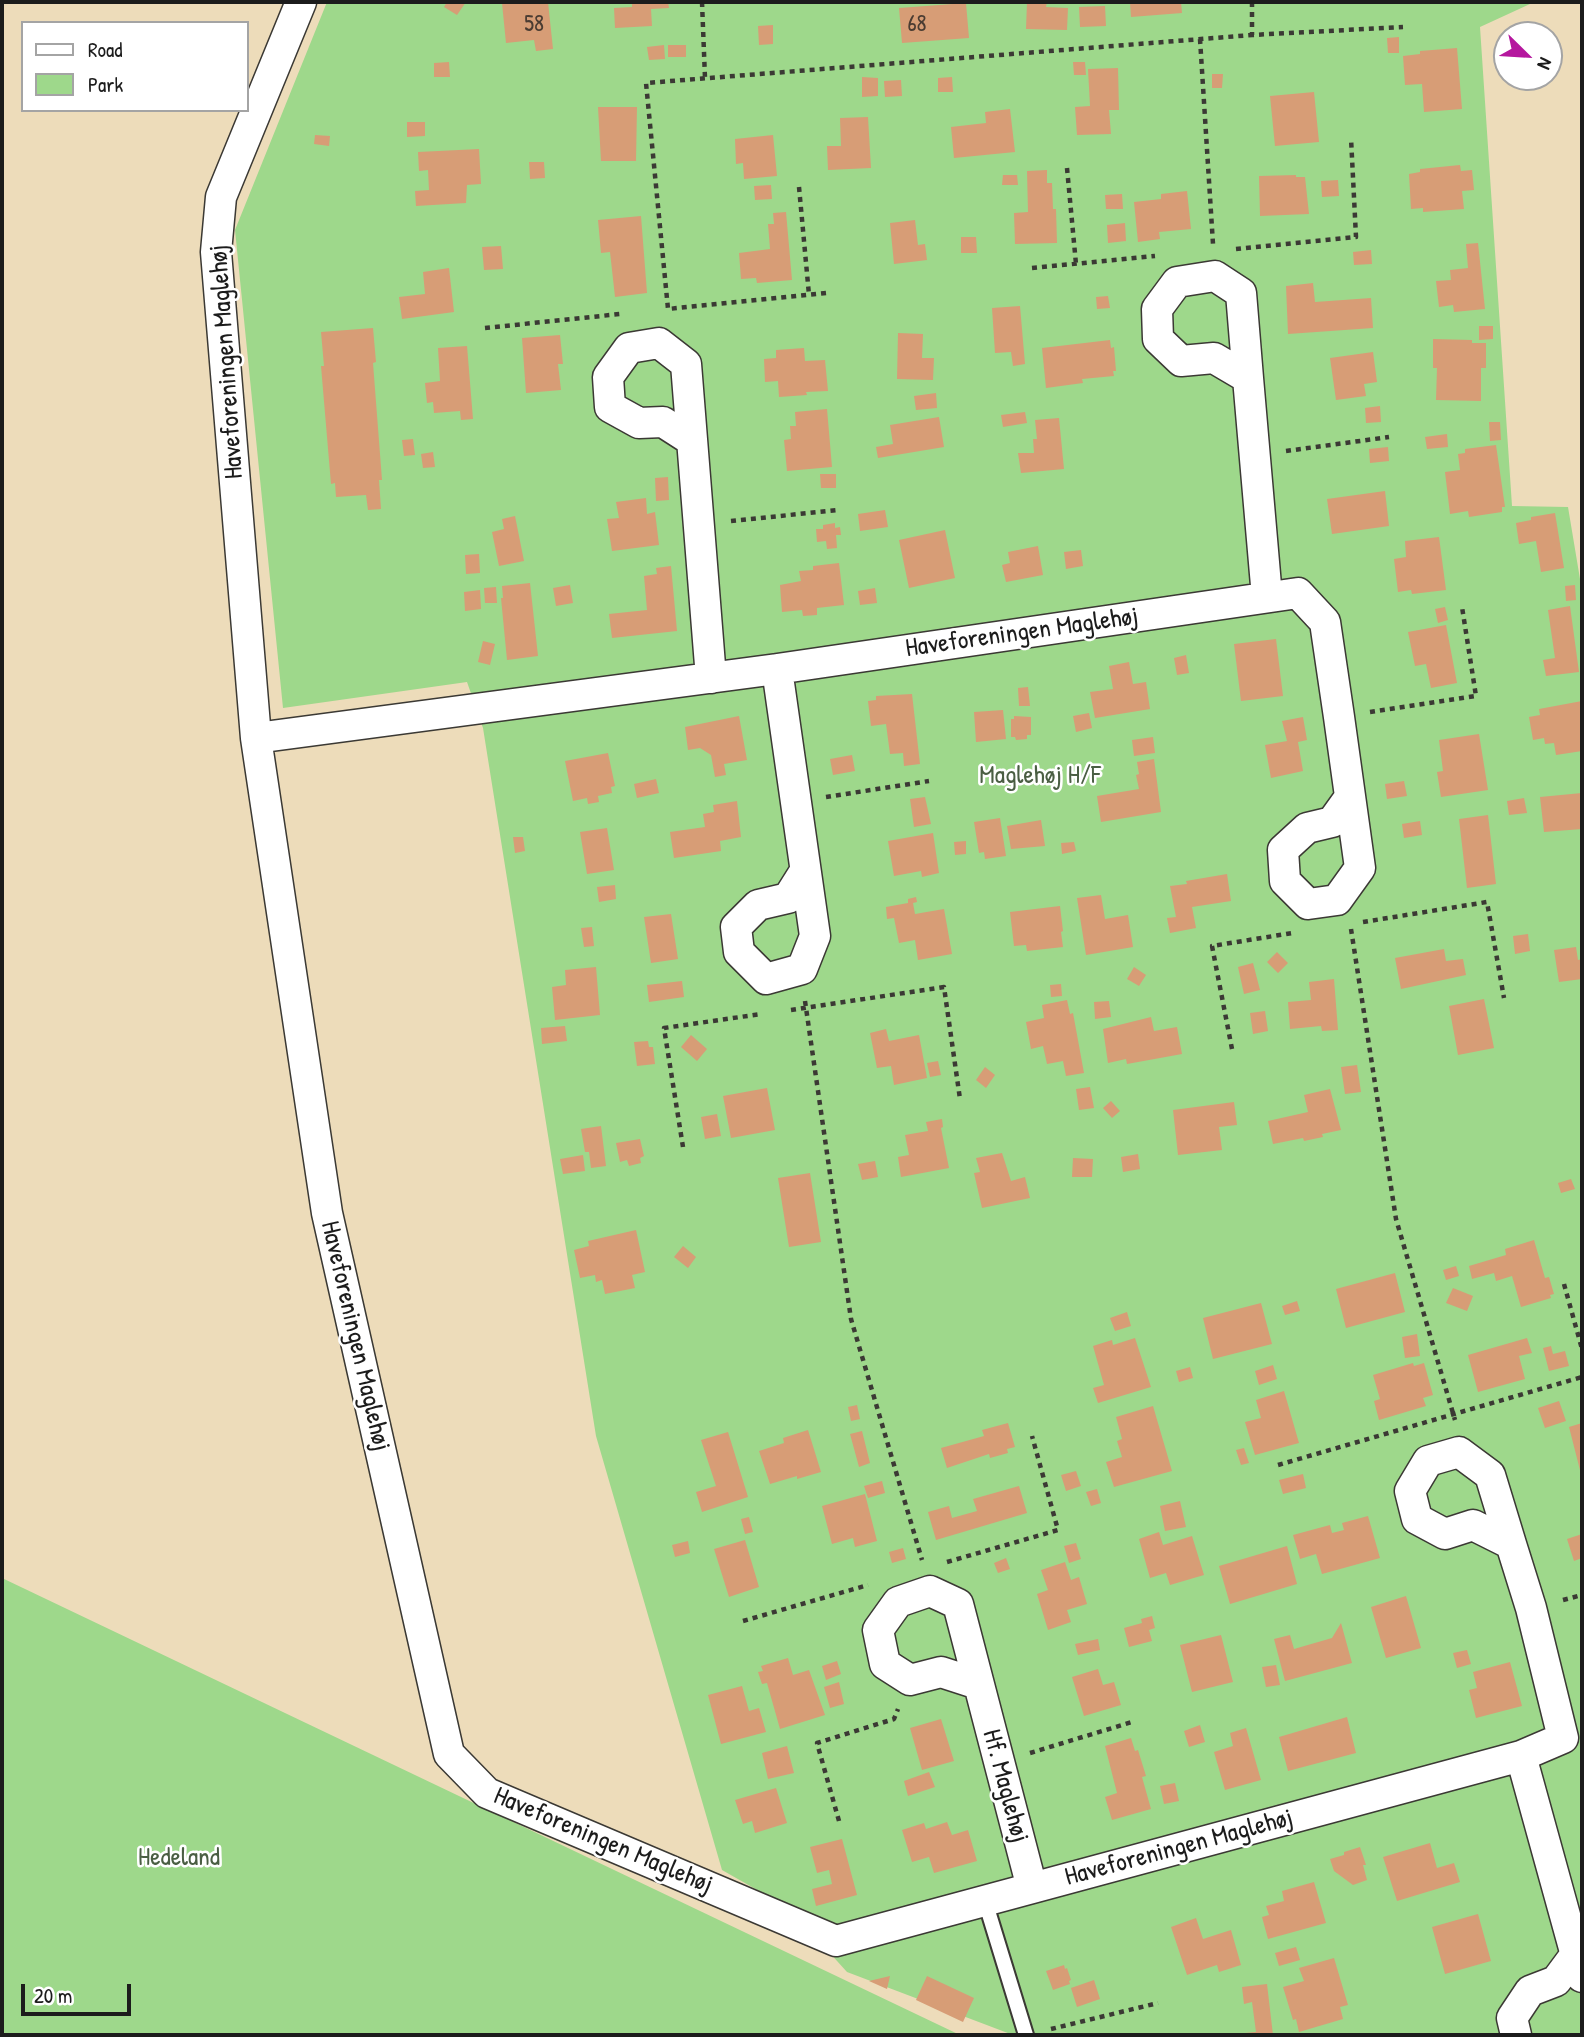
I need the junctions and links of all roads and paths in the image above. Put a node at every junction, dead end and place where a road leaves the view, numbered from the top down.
1 (301, 2) edge
2 (702, 2) edge
3 (1252, 2) edge
4 (1403, 27) dead end
5 (1252, 35) junction
6 (1200, 39) junction
7 (705, 78) junction
8 (1351, 138) dead end
9 (1068, 168) dead end
10 (799, 187) dead end
11 (1158, 256) dead end
12 (1214, 263) junction
13 (1076, 264) junction
14 (1032, 268) dead end
15 (826, 293) dead end
16 (809, 295) junction
17 (628, 313) dead end
18 (485, 328) dead end
19 (1248, 377) junction
20 (1389, 437) dead end
21 (691, 440) dead end
22 (1255, 455) junction
23 (838, 510) dead end
24 (697, 524) junction
25 (1266, 597) junction
26 (1462, 607) dead end
27 (777, 670) junction
28 (711, 678) junction
29 (1339, 717) junction
30 (256, 738) junction
31 (929, 781) dead end
32 (1350, 797) dead end
33 (796, 802) junction
34 (806, 871) junction
35 (1300, 932) dead end
36 (802, 969) junction
37 (1504, 998) dead end
38 (806, 1007) junction
39 (780, 1011) dead end
40 (767, 1013) dead end
41 (1232, 1049) dead end
42 (960, 1099) dead end
43 (683, 1147) dead end
44 (1564, 1284) dead end
45 (1582, 1349) edge
46 (1582, 1377) edge
47 (1454, 1415) junction
48 (1032, 1436) dead end
49 (1459, 1452) junction
50 (1278, 1465) dead end
51 (1511, 1544) junction
52 (927, 1580) junction
53 (872, 1584) dead end
54 (743, 1621) dead end
55 (910, 1680) junction
56 (978, 1684) junction
57 (1132, 1722) dead end
58 (1521, 1756) junction
59 (999, 1763) junction
60 (839, 1821) dead end
61 (1032, 1888) junction
62 (985, 1900) junction
63 (1579, 1966) edge
64 (1158, 2003) dead end
65 (1026, 2035) edge
66 (1516, 2035) edge

1 - 30 street, Haveforeningen Maglehøj
2 - 7 path
3 - 5 path
4 - 5 path
5 - 6 path
6 - 7 path
6 - 12 path
7 - 16 path
8 - 12 path
9 - 13 path
10 - 16 path
11 - 13 path
12 - 19 street
12 - 19 street
13 - 14 path
15 - 16 path
17 - 18 path
19 - 22 street
20 - 22 path
21 - 24 street
22 - 25 street
23 - 24 path
24 - 28 street
25 - 27 street, Haveforeningen Maglehøj
25 - 29 street, Haveforeningen Maglehøj
26 - 29 path
27 - 28 street, Haveforeningen Maglehøj
27 - 33 street
28 - 30 street, Haveforeningen Maglehøj
29 - 32 street, Haveforeningen Maglehøj
30 - 62 street, Haveforeningen Maglehøj
31 - 33 path
33 - 34 street
34 - 36 street
34 - 36 street
35 - 41 path
36 - 38 path
37 - 47 path
38 - 39 path
38 - 42 path
38 - 52 path
40 - 43 path
44 - 45 path
46 - 47 path
47 - 49 path
47 - 50 path
48 - 52 path
49 - 51 street, Haveforeningen Maglehøj
49 - 51 street
51 - 58 street, Haveforeningen Maglehøj
52 - 55 street
52 - 56 street, Hf. Maglehøj
53 - 54 path
55 - 56 street
55 - 60 path
56 - 59 street, Hf. Maglehøj
57 - 59 path
58 - 61 street, Haveforeningen Maglehøj
58 - 63 street
59 - 61 street, Hf. Maglehøj
61 - 62 street, Haveforeningen Maglehøj
62 - 65 lane
63 - 66 street
64 - 65 path

